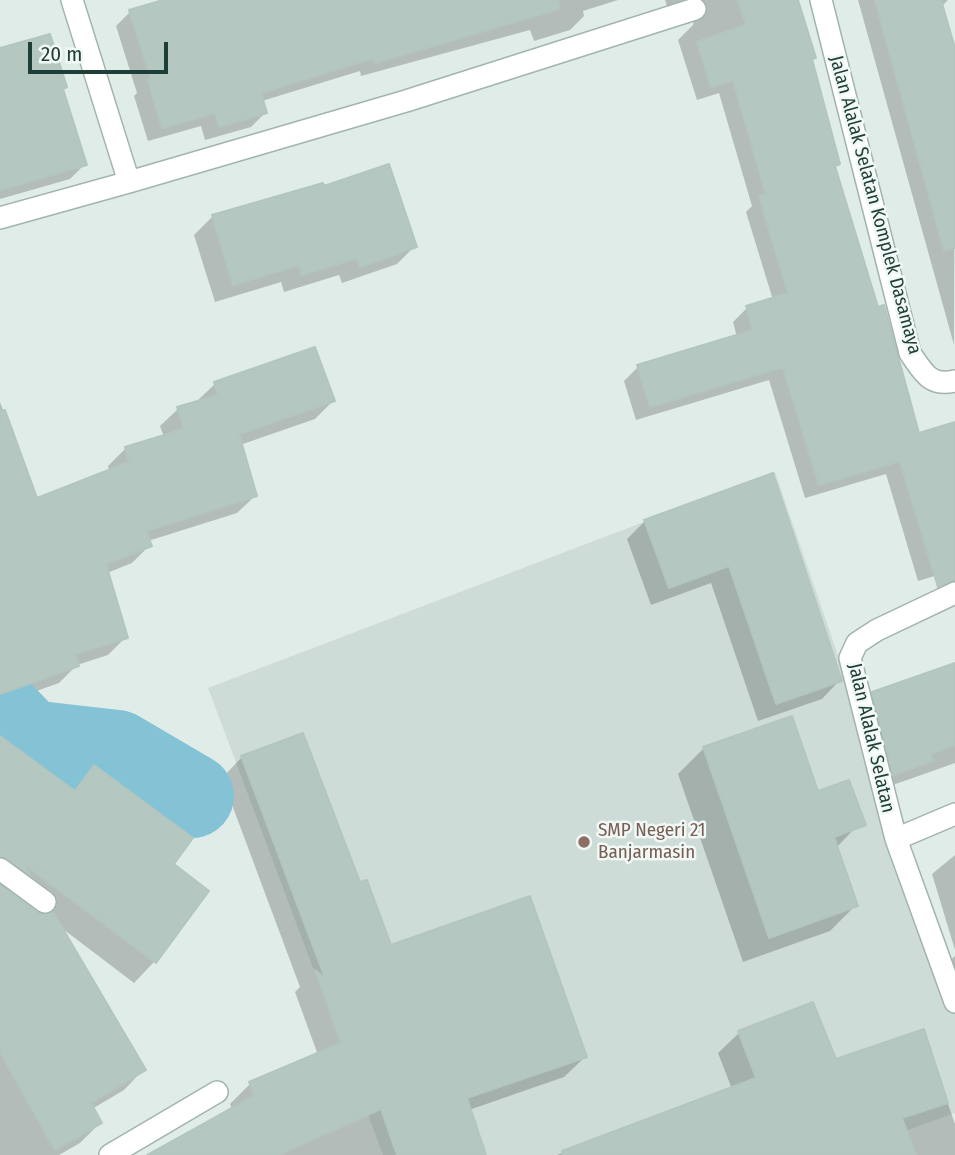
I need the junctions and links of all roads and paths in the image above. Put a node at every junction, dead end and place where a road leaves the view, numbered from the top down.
1 (72, 0) edge
2 (821, 0) edge
3 (695, 9) dead end
4 (129, 182) junction
5 (0, 218) edge
6 (955, 381) edge
7 (955, 593) edge
8 (955, 814) edge
9 (896, 838) junction
10 (0, 869) edge
11 (45, 902) dead end
12 (955, 1002) edge
13 (217, 1092) dead end
14 (110, 1155) edge

1 - 4 street
2 - 6 street, Jalan Alalak Selatan Komplek Dasamaya
3 - 4 street
4 - 5 street
7 - 9 street, Jalan Alalak Selatan
8 - 9 street, Jalan Alalak Selatan
9 - 12 street
10 - 11 street
13 - 14 street

